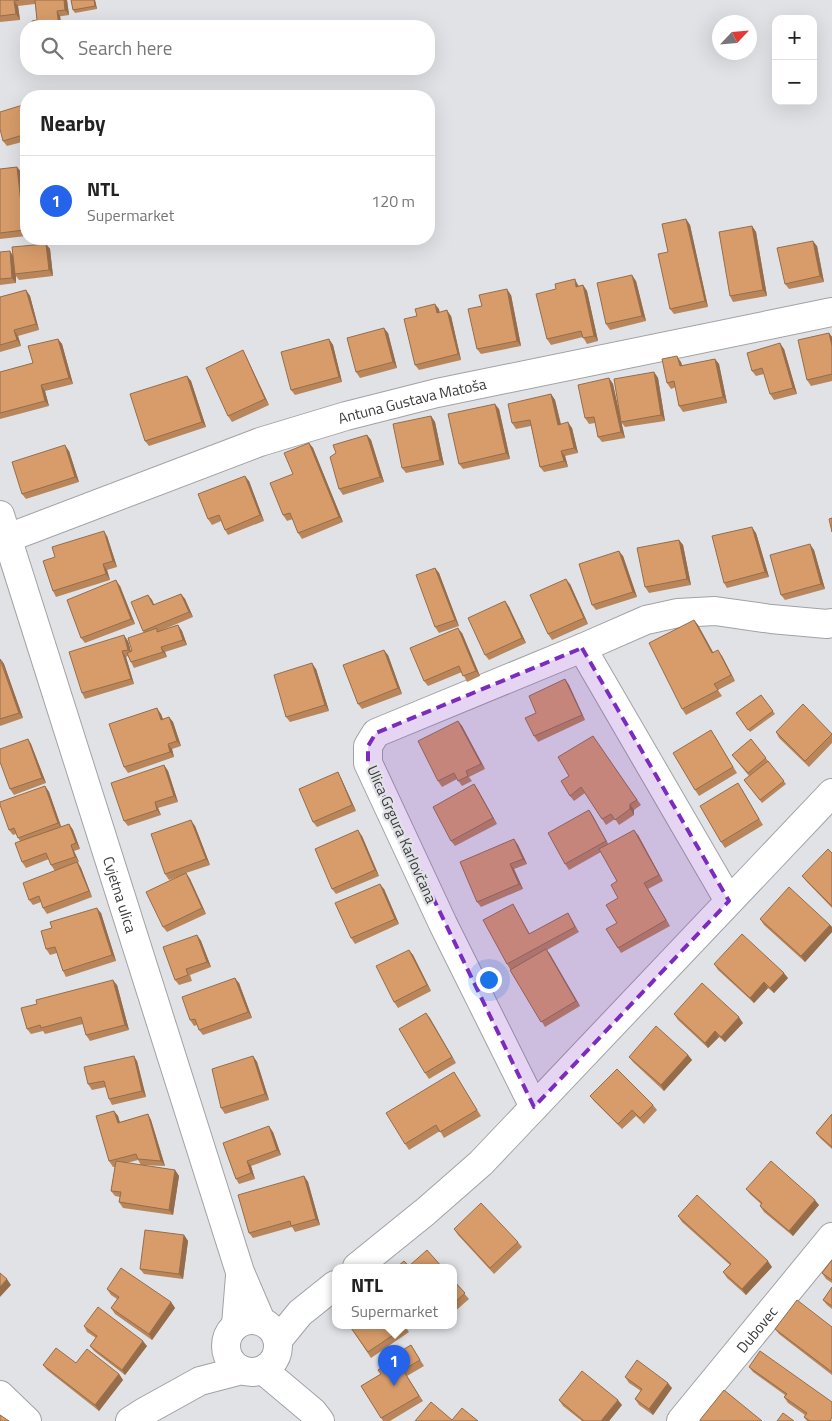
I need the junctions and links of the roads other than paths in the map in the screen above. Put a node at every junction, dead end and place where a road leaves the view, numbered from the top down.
1 (832, 312) edge
2 (2, 531) edge
3 (832, 623) edge
4 (582, 648) junction
5 (832, 793) edge
6 (729, 901) junction
7 (534, 1107) junction
8 (832, 1237) edge
9 (361, 1264) edge
10 (332, 1287) edge
11 (256, 1344) junction
12 (0, 1395) edge
13 (317, 1417) edge
14 (27, 1421) edge
15 (130, 1421) edge
16 (681, 1421) edge

1 - 2 street, Antuna Gustava Matoša
2 - 11 street, Cvjetna ulica
3 - 4 street, Ulica Grgura Karlovčana
4 - 6 street
4 - 7 street, Ulica Grgura Karlovčana
5 - 6 street
6 - 7 street
7 - 9 street
8 - 16 street, Dubovec
10 - 11 street
11 - 13 street
11 - 15 street
12 - 14 street

